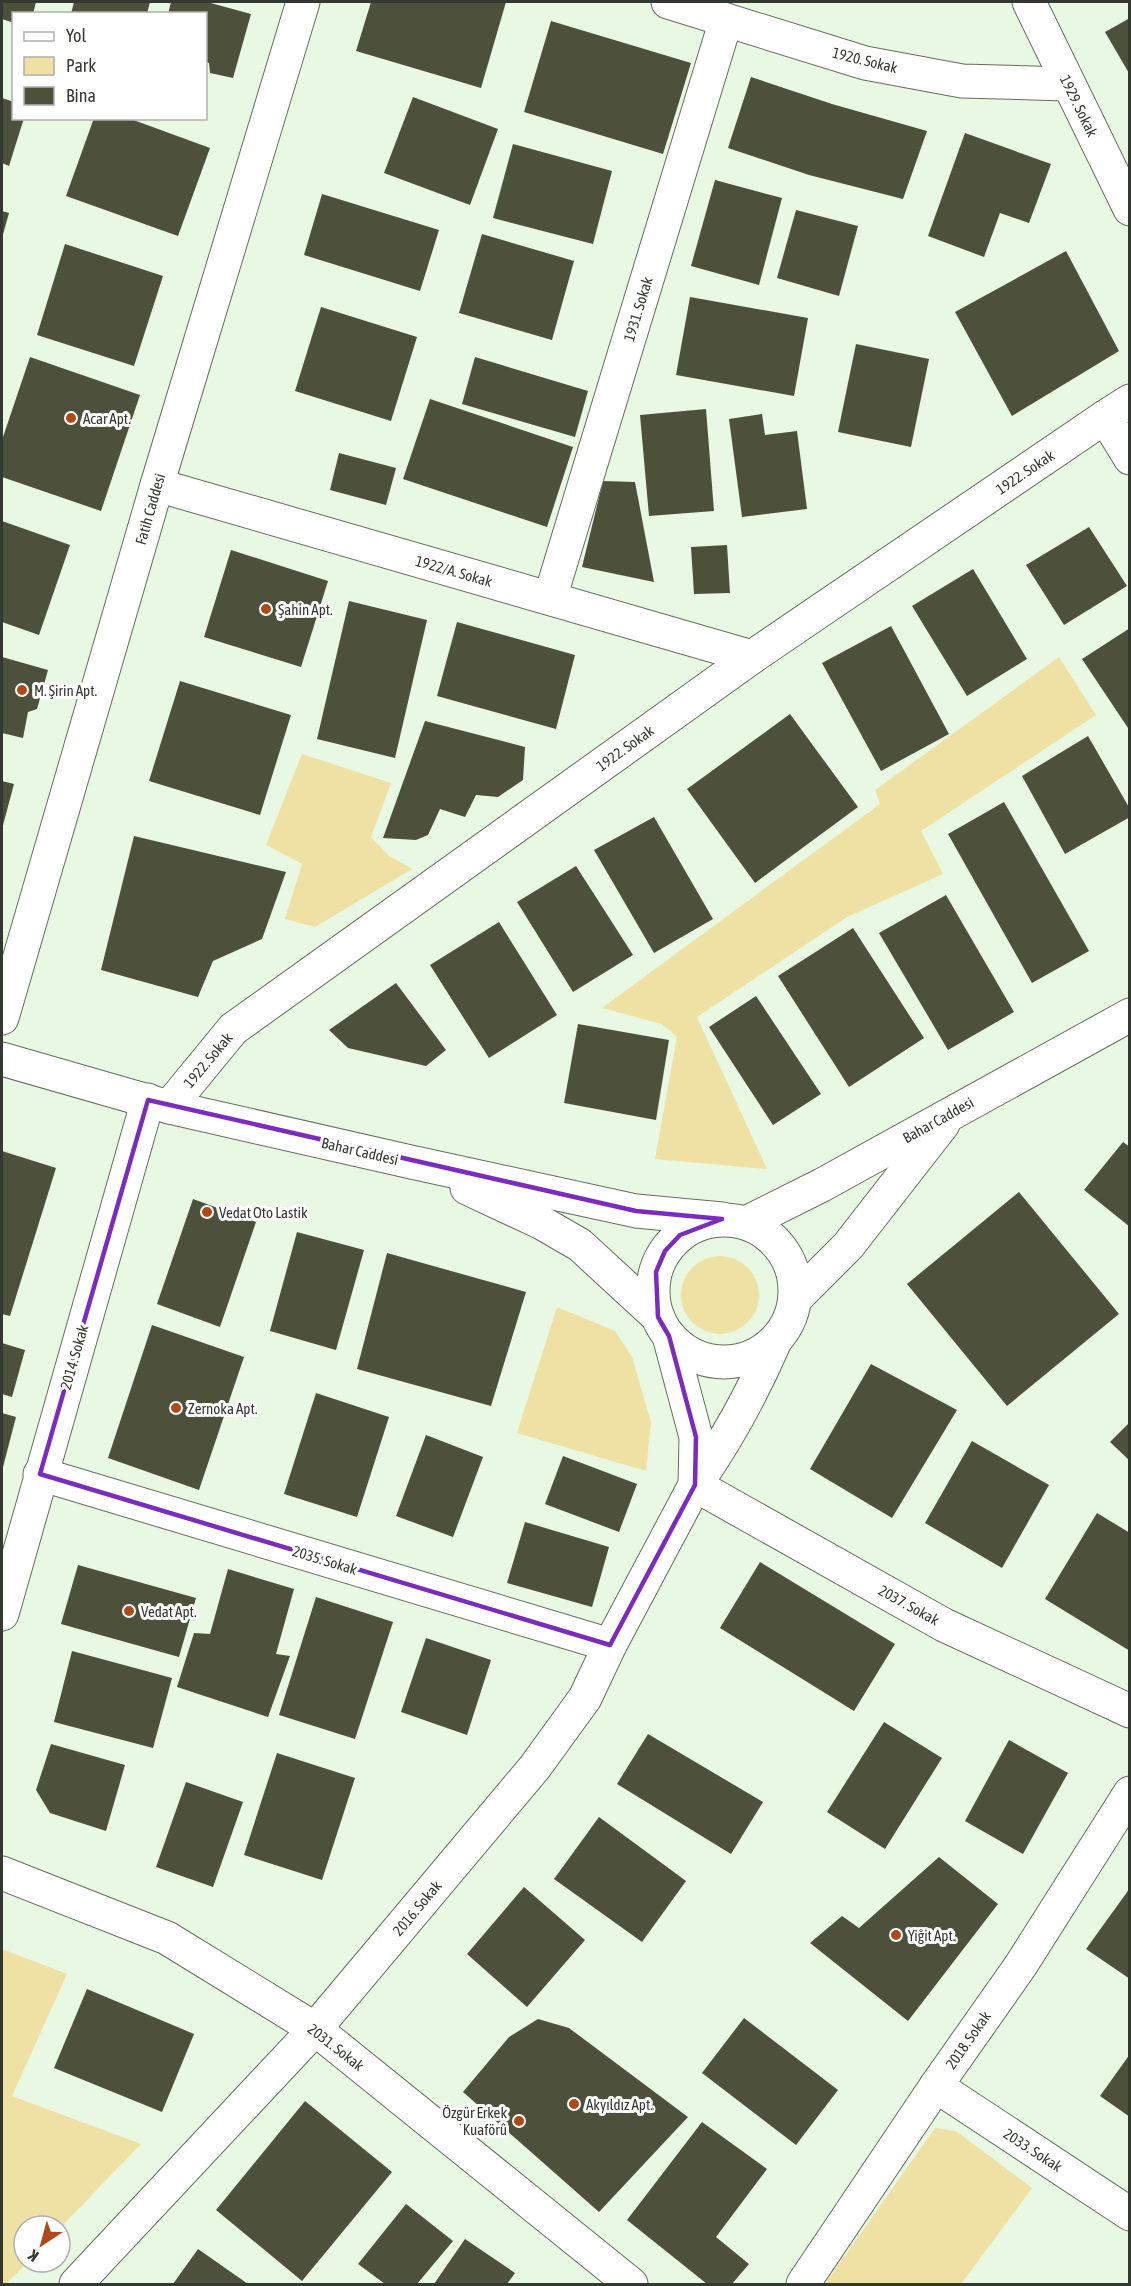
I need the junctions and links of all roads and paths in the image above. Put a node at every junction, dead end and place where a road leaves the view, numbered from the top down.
1 (303, 2) edge
2 (668, 2) edge
3 (1029, 2) edge
4 (726, 20) junction
5 (1067, 84) junction
6 (1130, 209) edge
7 (1117, 409) edge
8 (1130, 458) edge
9 (157, 485) junction
10 (550, 598) junction
11 (752, 657) junction
12 (2, 1014) edge
13 (1130, 1015) edge
14 (2, 1059) edge
15 (158, 1104) junction
16 (951, 1113) junction
17 (411, 1162) junction
18 (734, 1221) junction
19 (795, 1299) junction
20 (664, 1326) junction
21 (775, 1341) junction
22 (40, 1474) junction
23 (695, 1485) junction
24 (2, 1614) edge
25 (610, 1645) junction
26 (1130, 1712) edge
27 (1130, 1793) edge
28 (2, 1873) edge
29 (315, 2029) junction
30 (936, 2086) junction
31 (1130, 2214) edge
32 (75, 2284) edge
33 (631, 2284) edge
34 (802, 2284) edge

1 - 9 street, Fatih Caddesi
2 - 4 street, 1920. Sokak
3 - 5 street, 1929. Sokak
4 - 5 street, 1920. Sokak
4 - 10 street, 1931. Sokak
5 - 6 street, 1929. Sokak
7 - 8 street
7 - 11 street, 1922. Sokak
9 - 10 street, 1922/A. Sokak
9 - 12 street, Fatih Caddesi
10 - 11 street, 1922/A. Sokak
11 - 15 street, 1922. Sokak
13 - 16 street, Bahar Caddesi
14 - 15 street, Bahar Caddesi
15 - 17 street, Bahar Caddesi
15 - 22 street, 2014. Sokak
16 - 18 street, Bahar Caddesi
16 - 19 street
17 - 18 street, Bahar Caddesi
17 - 20 street
18 - 19 street
18 - 20 street
19 - 21 street
20 - 21 street
20 - 23 street
21 - 23 street, 2016. Sokak
22 - 24 street, 2014. Sokak
22 - 25 street, 2035. Sokak
23 - 25 street, 2016. Sokak
23 - 26 street, 2037. Sokak
25 - 29 street, 2016. Sokak
27 - 30 street, 2018. Sokak
28 - 29 street, 2031. Sokak
29 - 32 street, 2016. Sokak
29 - 33 street, 2031. Sokak
30 - 31 street, 2033. Sokak
30 - 34 street, 2018. Sokak

